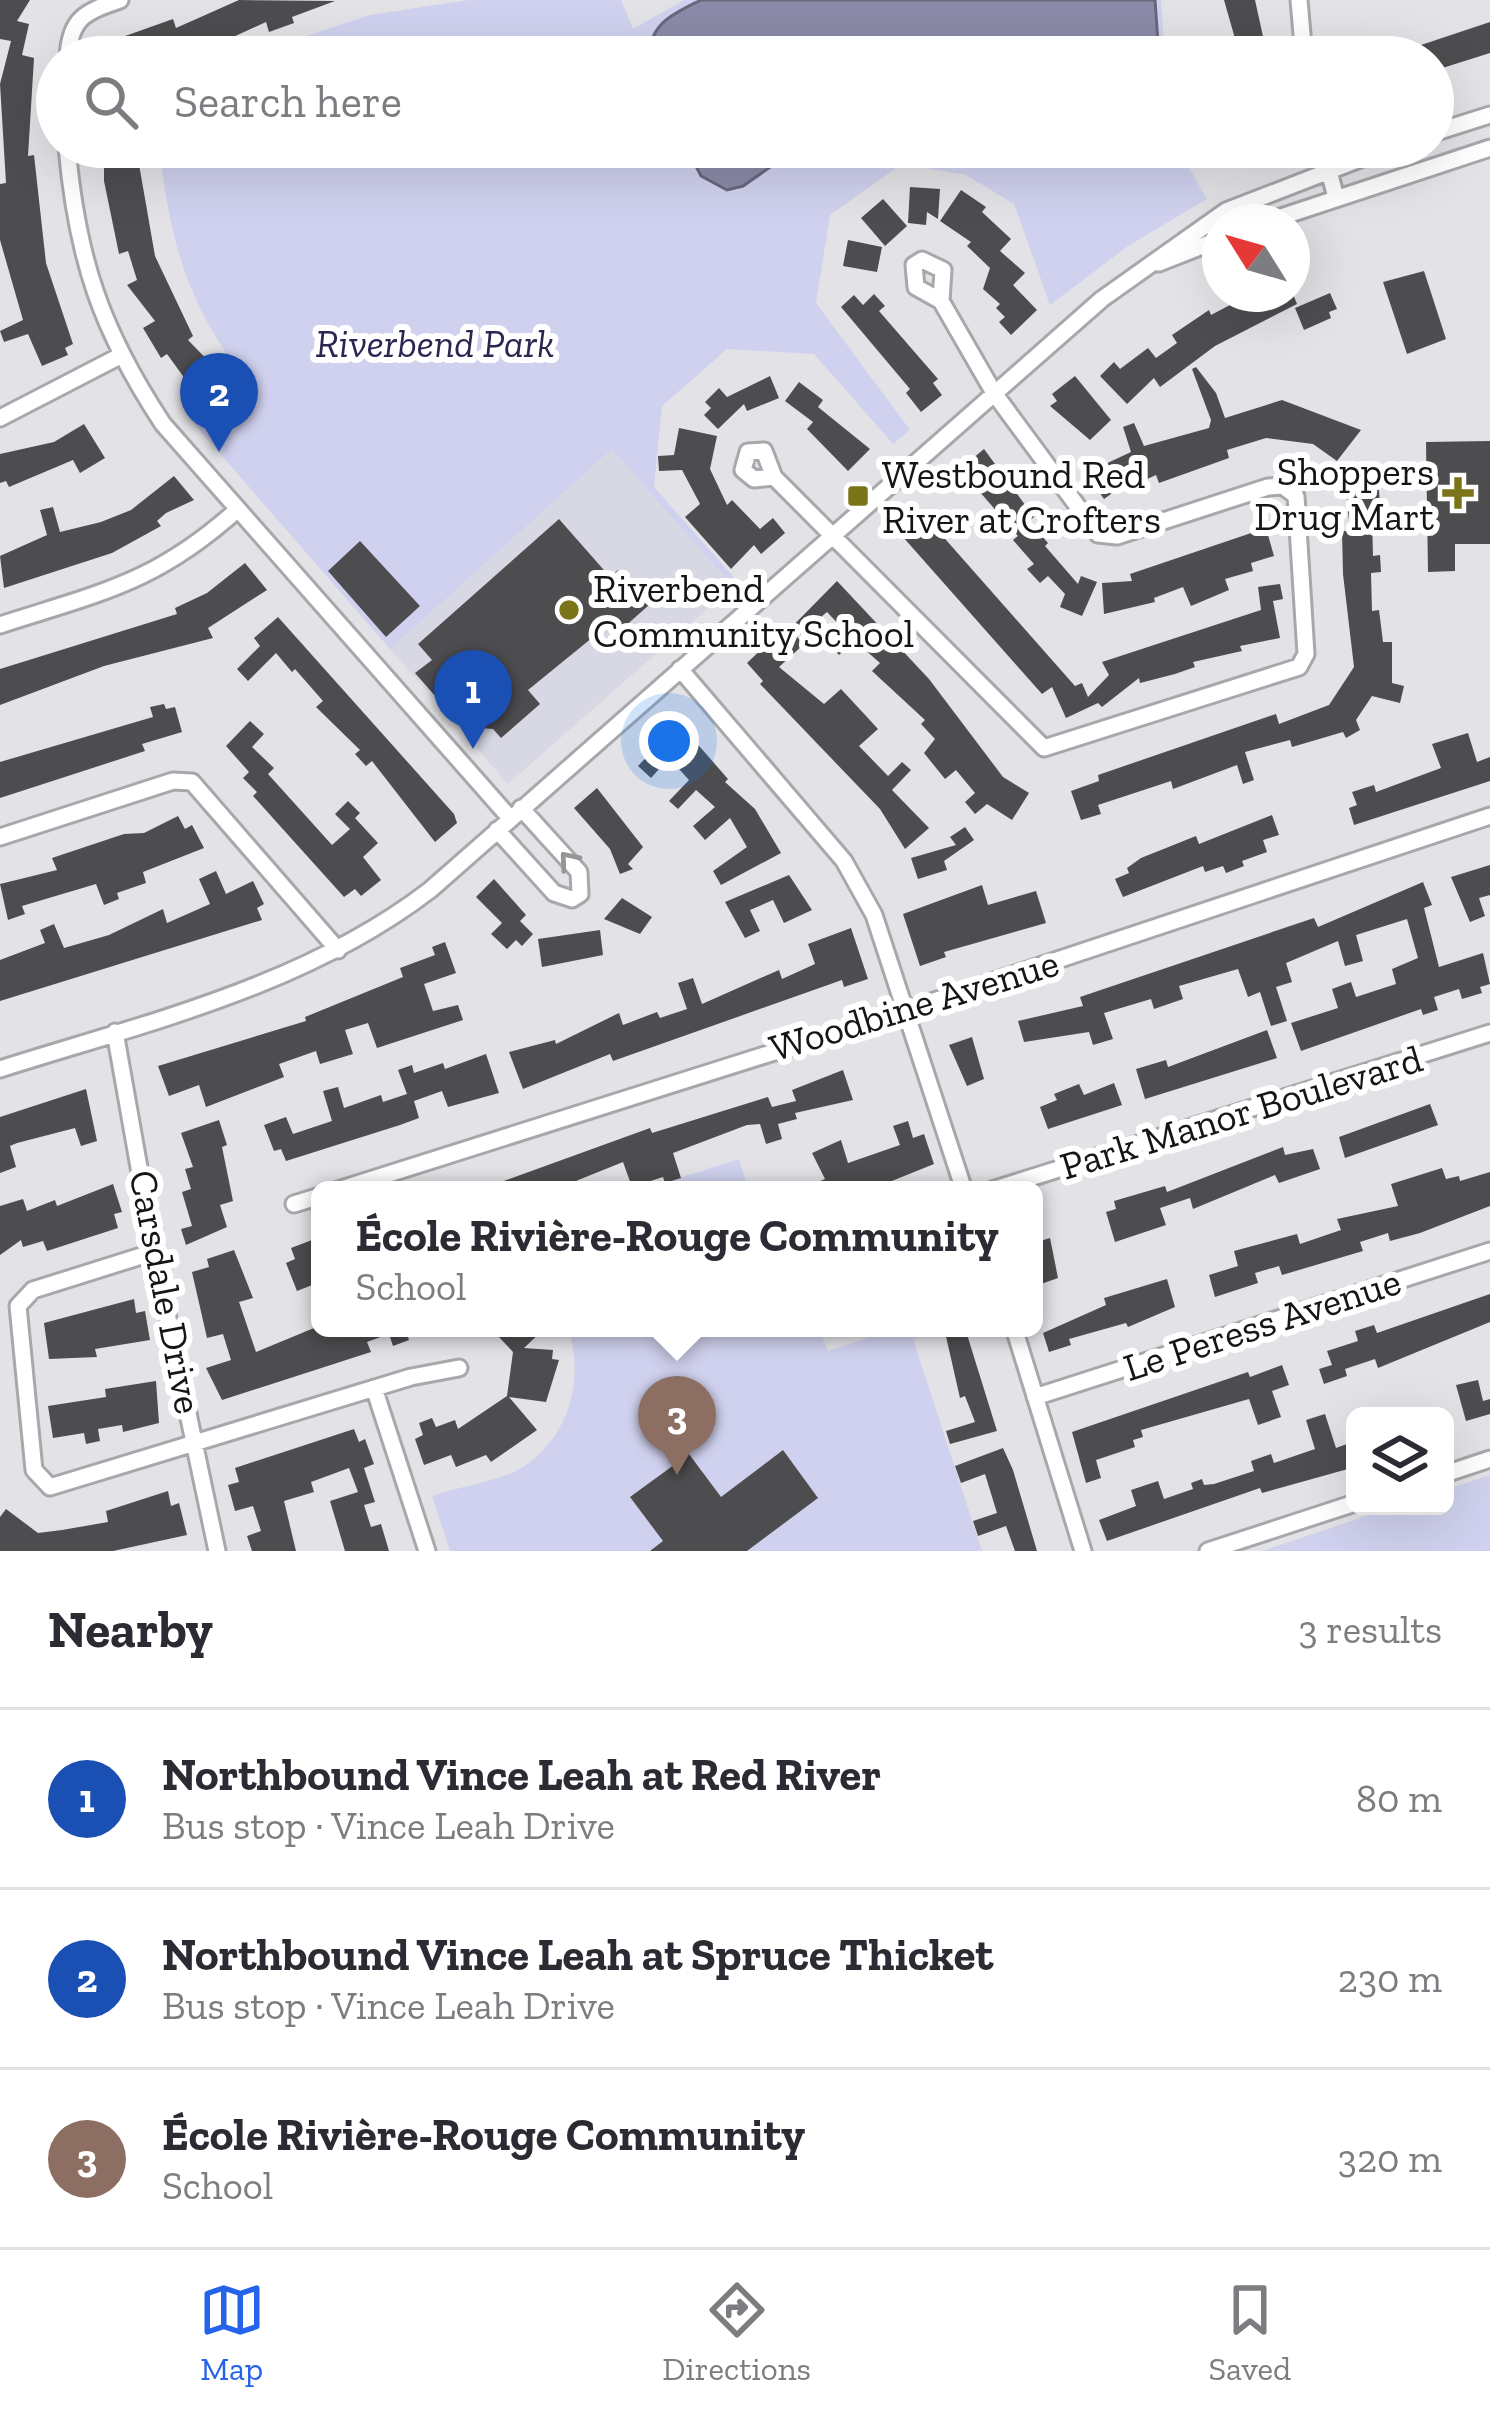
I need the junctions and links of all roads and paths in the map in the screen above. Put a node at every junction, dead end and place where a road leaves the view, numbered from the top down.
1 (120, 0) edge
2 (1299, 0) edge
3 (70, 36) edge
4 (1302, 36) edge
5 (1490, 115) edge
6 (1454, 126) edge
7 (1490, 148) edge
8 (1454, 160) edge
9 (70, 168) edge
10 (1330, 168) edge
11 (1428, 168) edge
12 (1327, 169) junction
13 (1336, 198) junction
14 (1310, 207) edge
15 (1202, 246) edge
16 (1150, 266) junction
17 (941, 301) dead end
18 (118, 357) junction
19 (994, 393) junction
20 (0, 418) edge
21 (774, 476) dead end
22 (238, 509) junction
23 (836, 533) junction
24 (0, 625) edge
25 (680, 669) junction
26 (1490, 816) edge
27 (509, 818) junction
28 (0, 837) edge
29 (338, 950) junction
30 (907, 1010) junction
31 (115, 1032) junction
32 (1490, 1033) edge
33 (0, 1070) edge
34 (366, 1181) edge
35 (961, 1181) edge
36 (1021, 1181) edge
37 (311, 1199) edge
38 (294, 1204) dead end
39 (1490, 1251) edge
40 (154, 1252) junction
41 (1017, 1337) edge
42 (460, 1368) dead end
43 (374, 1388) junction
44 (1035, 1397) junction
45 (196, 1445) junction
46 (1490, 1459) edge
47 (1454, 1471) edge
48 (1346, 1506) edge
49 (217, 1551) edge
50 (427, 1551) edge
51 (1082, 1551) edge
52 (1208, 1551) edge

1 - 3 street
2 - 4 street
5 - 6 street
7 - 8 street
9 - 18 street
10 - 12 street
11 - 13 street
12 - 13 street
12 - 16 street
13 - 14 street
15 - 16 street
16 - 19 street
17 - 19 street
18 - 20 street
18 - 22 street
19 - 23 street
19 - 23 street
21 - 23 street
22 - 24 street
22 - 27 street
23 - 25 street
25 - 27 street
25 - 30 street
26 - 30 street, Woodbine Avenue
27 -> 27 street
27 - 29 street
28 - 29 street
29 - 31 street
30 - 34 street, Woodbine Avenue
30 - 35 street
31 - 33 street
31 - 40 street, Carsdale Drive
32 - 36 street, Park Manor Boulevard
37 - 38 street
39 - 44 street, Le Peress Avenue
40 - 45 street, Carsdale Drive
40 - 45 street
41 - 44 street
42 - 43 street
43 - 45 street
43 - 50 street
44 - 51 street
45 - 49 street, Carsdale Drive
46 - 47 street
48 - 52 street

